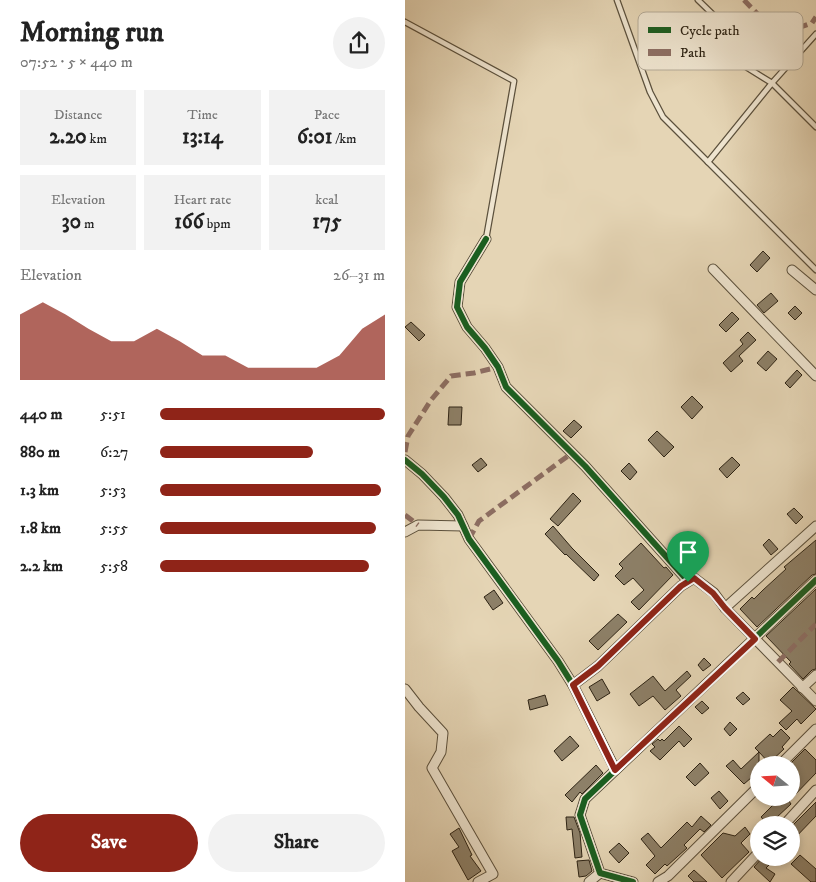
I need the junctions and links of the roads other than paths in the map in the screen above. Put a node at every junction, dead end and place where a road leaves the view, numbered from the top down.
1 (617, 0) edge
2 (698, 0) edge
3 (711, 12) edge
4 (405, 22) edge
5 (816, 34) edge
6 (803, 48) edge
7 (638, 59) edge
8 (642, 70) edge
9 (751, 70) edge
10 (783, 70) edge
11 (771, 83) junction
12 (816, 127) edge
13 (708, 162) junction
14 (486, 239) joint
15 (713, 269) dead end
16 (792, 270) dead end
17 (816, 270) edge
18 (816, 290) edge
19 (816, 376) edge
20 (405, 460) edge
21 (463, 526) junction
22 (816, 526) edge
23 (405, 532) edge
24 (816, 580) edge
25 (688, 582) junction
26 (725, 608) junction
27 (755, 639) junction
28 (816, 675) edge
29 (573, 685) junction
30 (802, 688) junction
31 (405, 690) edge
32 (816, 701) edge
33 (816, 729) edge
34 (789, 756) edge
35 (615, 770) junction
36 (816, 790) edge
37 (750, 795) edge
38 (792, 816) edge
39 (750, 862) edge
40 (601, 873) junction
41 (478, 882) edge
42 (589, 882) edge
43 (633, 882) edge
44 (658, 882) edge
45 (731, 882) edge

1 - 7 lane
2 - 3 lane
4 - 14 lane
5 - 6 lane
8 - 13 lane
9 - 11 lane
10 - 11 lane
11 - 12 lane
11 - 13 lane
13 - 17 lane
14 - 25 street
15 - 19 street
16 - 18 street
20 - 21 street
21 - 23 street
21 - 29 street
22 - 26 street
24 - 27 street
25 - 26 street
25 - 29 street
26 - 27 street
27 - 30 street
27 - 35 street
28 - 30 street
29 - 35 street
30 - 32 street
31 - 41 street
33 - 34 street
35 - 40 street
36 - 38 street
37 - 44 street
39 - 45 street
40 - 42 street
40 - 43 street

